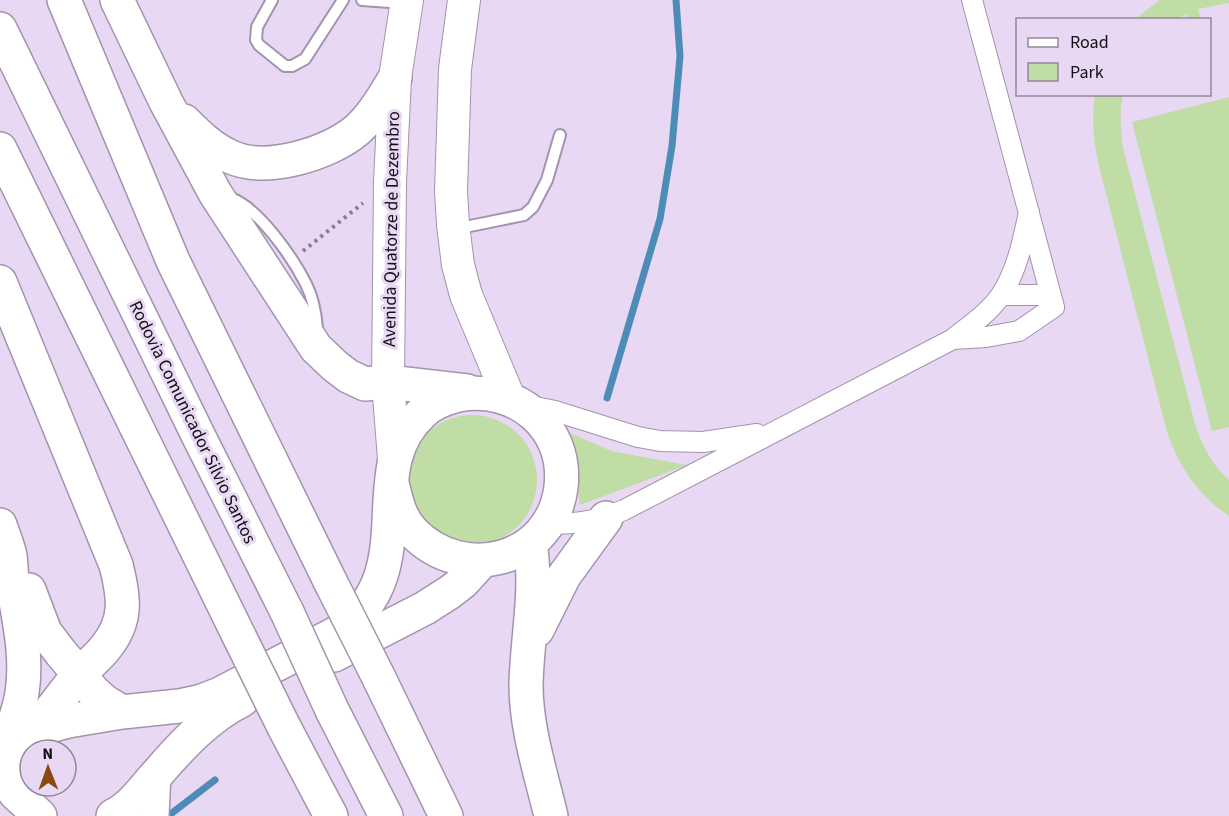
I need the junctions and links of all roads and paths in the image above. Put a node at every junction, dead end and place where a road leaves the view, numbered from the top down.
1 (64, 0) edge
2 (117, 0) edge
3 (272, 0) edge
4 (343, 0) edge
5 (362, 0) edge
6 (465, 0) edge
7 (972, 0) edge
8 (407, 2) edge
9 (0, 28) edge
10 (395, 78) junction
11 (166, 102) junction
12 (560, 135) dead end
13 (0, 149) edge
14 (390, 182) junction
15 (214, 193) junction
16 (1029, 212) junction
17 (453, 225) junction
18 (291, 261) junction
19 (0, 282) edge
20 (1001, 295) junction
21 (1050, 295) junction
22 (952, 339) junction
23 (316, 348) junction
24 (388, 382) junction
25 (474, 392) junction
26 (515, 401) junction
27 (775, 431) junction
28 (393, 471) junction
29 (606, 518) junction
30 (539, 533) junction
31 (5, 539) edge
32 (482, 561) junction
33 (528, 648) junction
34 (78, 675) junction
35 (122, 712) junction
36 (32, 735) junction
37 (12, 767) junction
38 (158, 773) junction
39 (40, 816) edge
40 (113, 816) edge
41 (155, 816) edge
42 (331, 816) edge
43 (386, 816) edge
44 (446, 816) edge
45 (551, 816) edge

1 - 44 highway, bridge
2 - 11 highway
3 - 4 lane
5 - 8 lane
6 - 17 main road
7 - 16 street
8 - 10 main road, Avenida Quatorze de Dezembro
9 - 43 highway, Rodovia Comunicador Silvio Santos, bridge
10 - 11 highway
10 - 14 main road, Avenida Quatorze de Dezembro
11 - 15 highway
12 - 17 lane
13 - 42 highway, bridge
14 - 18 path
14 - 24 main road, Avenida Quatorze de Dezembro
15 - 18 lane
15 - 23 highway
16 - 20 street
16 - 21 street
17 - 26 main road
18 - 23 lane
19 - 34 highway
20 - 21 street
20 - 22 street
21 - 22 street
22 - 27 street
23 - 24 highway
24 - 25 highway
24 - 28 main road, Avenida Quatorze de Dezembro
25 - 26 highway
25 - 28 highway
26 - 27 street
26 - 30 highway
27 - 29 street
28 - 32 highway
28 - 35 highway
29 - 30 street
29 - 33 highway
30 - 32 highway
30 - 33 highway
31 - 34 highway
31 - 37 highway
32 - 38 highway
33 - 45 highway
34 - 35 highway
34 - 36 highway
35 - 36 highway
36 - 37 highway
37 - 39 highway
38 - 40 highway
38 - 41 main road

